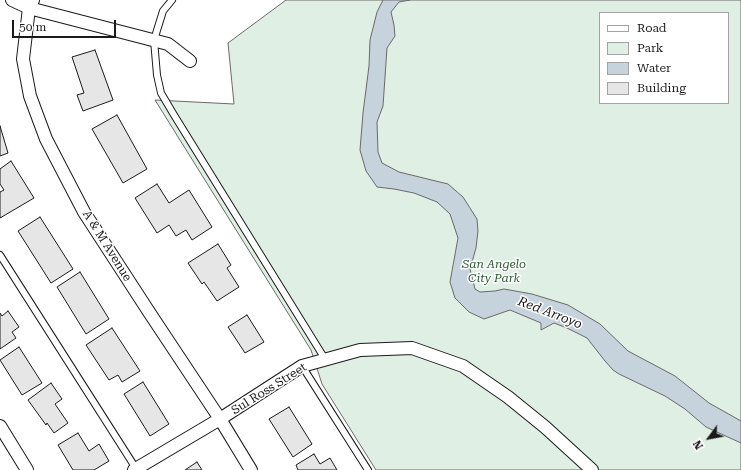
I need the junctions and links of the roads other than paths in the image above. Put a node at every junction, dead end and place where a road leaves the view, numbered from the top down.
1 (12, 0) edge
2 (172, 0) edge
3 (31, 4) edge
4 (154, 40) junction
5 (190, 61) dead end
6 (0, 255) edge
7 (325, 360) junction
8 (302, 366) junction
9 (220, 419) junction
10 (0, 426) edge
11 (586, 468) edge
12 (28, 470) edge
13 (136, 470) edge
14 (251, 470) edge
15 (368, 470) edge

1 - 3 street
2 - 4 lane
3 - 4 street
3 - 9 street, A & M Avenue
4 - 5 street
4 - 7 lane
6 - 13 lane
7 - 8 street, Sul Ross Street
7 - 11 street, Sul Ross Street
8 - 9 street, Sul Ross Street
8 - 15 lane
9 - 13 street, Sul Ross Street
9 - 14 street, A & M Avenue
10 - 12 street

